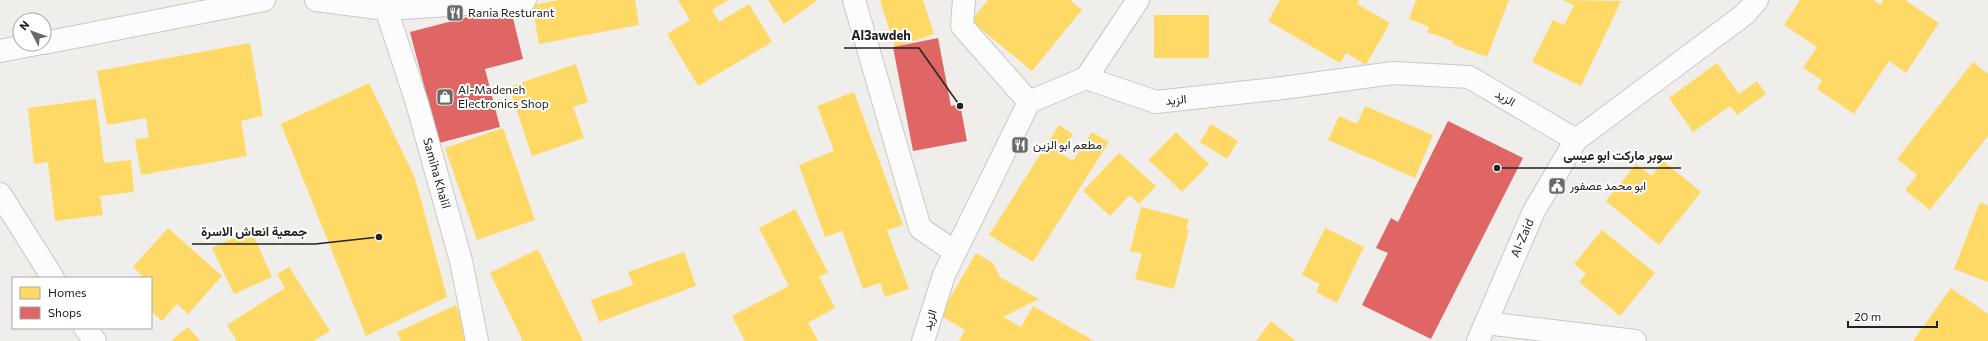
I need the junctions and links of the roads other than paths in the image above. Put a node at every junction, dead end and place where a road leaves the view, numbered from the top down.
1 (264, 0) edge
2 (316, 0) edge
3 (525, 0) edge
4 (854, 0) edge
5 (964, 0) edge
6 (1138, 0) edge
7 (1757, 0) edge
8 (386, 9) junction
9 (52, 40) edge
10 (12, 49) edge
11 (0, 51) edge
12 (1086, 78) junction
13 (1029, 102) junction
14 (1576, 140) junction
15 (0, 194) edge
16 (955, 252) junction
17 (53, 277) edge
18 (86, 329) edge
19 (1482, 332) edge
20 (95, 341) edge
21 (477, 341) edge
22 (923, 341) edge
23 (1635, 341) edge

1 - 9 street
2 - 8 street
3 - 8 street
4 - 16 street
5 - 13 street
6 - 12 street
7 - 14 street
8 - 21 street, Samiha Khalil
10 - 11 street
12 - 13 street
12 - 14 street, الزيد
13 - 16 street, الزيد
14 - 19 street, Al-Zaid
15 - 17 street
16 - 22 street, الزيد
18 - 20 street
19 - 23 street

